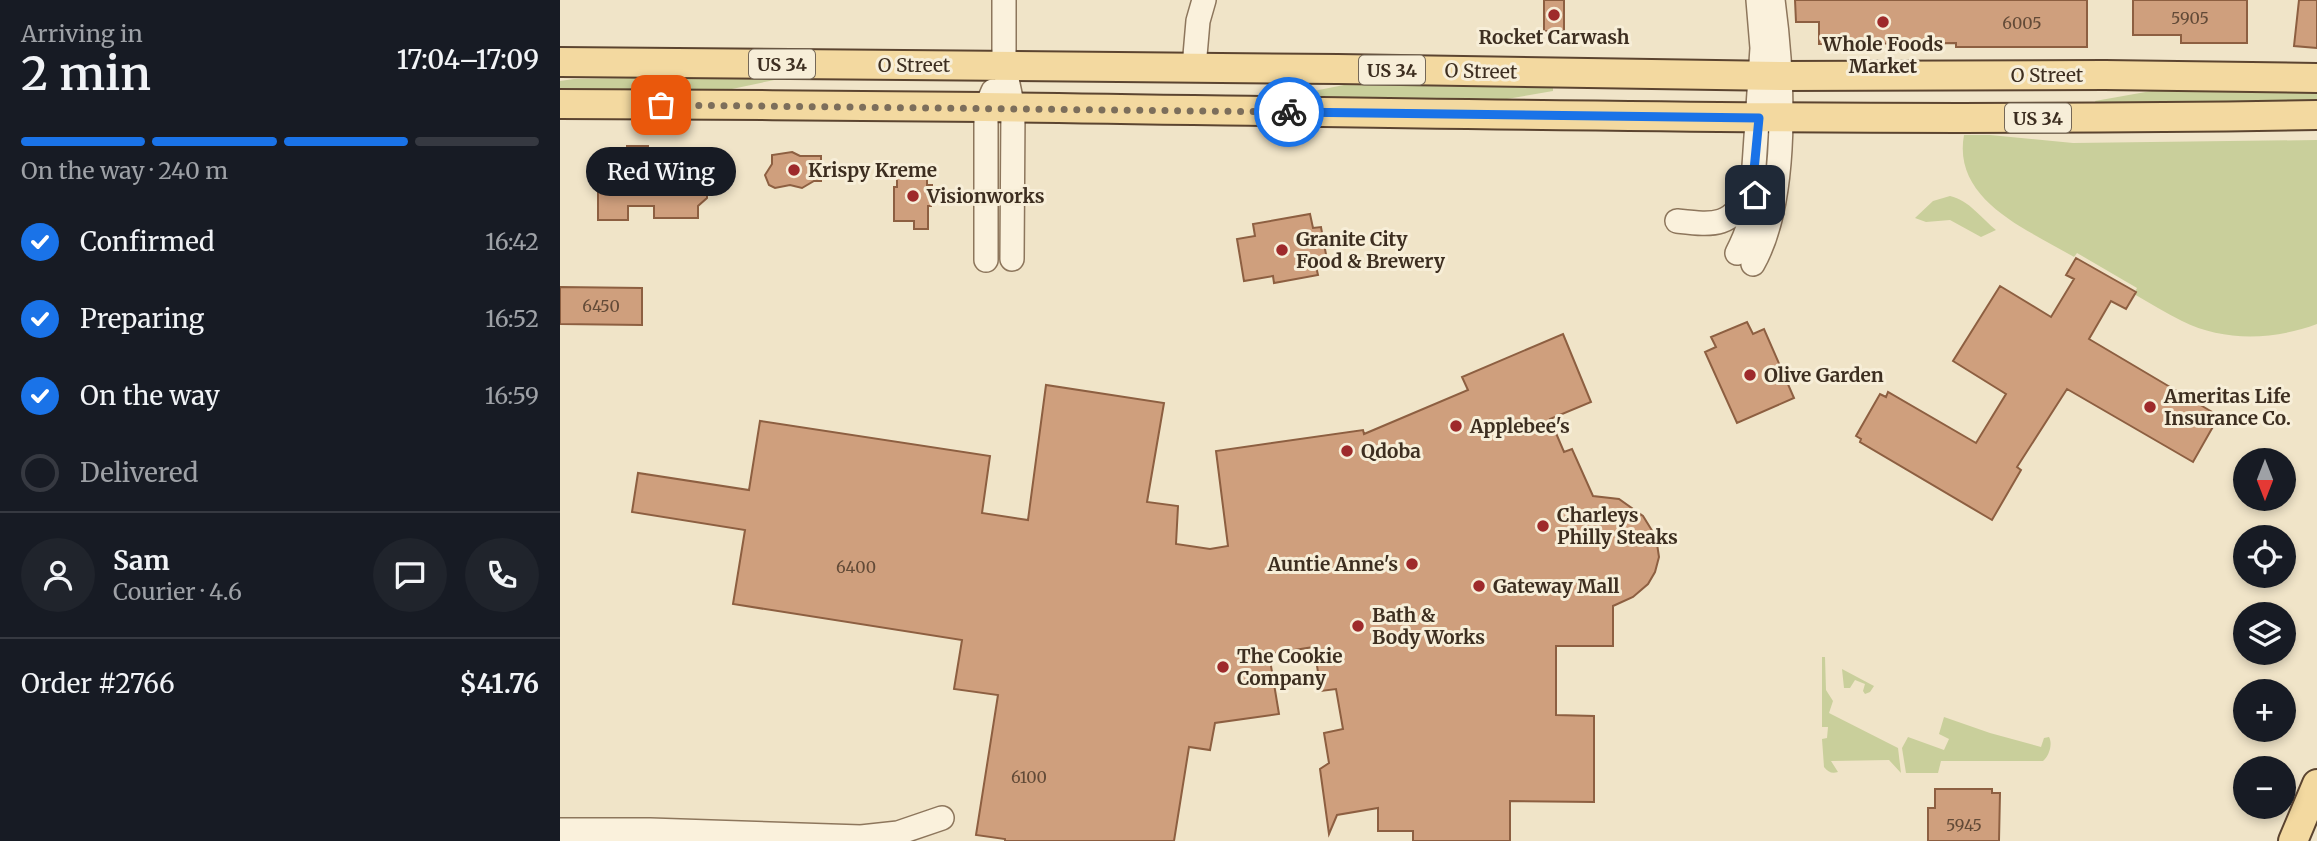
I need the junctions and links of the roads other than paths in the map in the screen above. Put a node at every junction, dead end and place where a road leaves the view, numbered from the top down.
1 (1004, 0) edge
2 (1204, 0) edge
3 (1758, 0) edge
4 (1773, 0) edge
5 (560, 62) edge
6 (1004, 65) junction
7 (1195, 67) junction
8 (1771, 76) junction
9 (2317, 78) edge
10 (560, 104) edge
11 (1000, 108) junction
12 (2317, 115) edge
13 (1769, 118) junction
14 (1753, 181) junction
15 (1676, 221) dead end
16 (1012, 259) dead end
17 (986, 260) dead end
18 (2317, 784) edge
19 (560, 830) edge
20 (891, 841) edge
21 (2293, 841) edge

1 - 6 street
2 - 7 street
3 - 8 street
4 - 8 street
5 - 6 main road, O Street / US 34
6 - 7 main road, O Street / US 34
6 - 11 street
7 - 8 main road, O Street / US 34
8 - 9 main road, O Street / US 34
8 - 13 street
10 - 11 main road, US 34
11 - 13 main road, US 34
11 - 16 street
11 - 17 street
12 - 13 main road, US 34
13 - 14 street
13 - 14 street
14 - 15 street
18 - 21 main road
19 - 20 street

